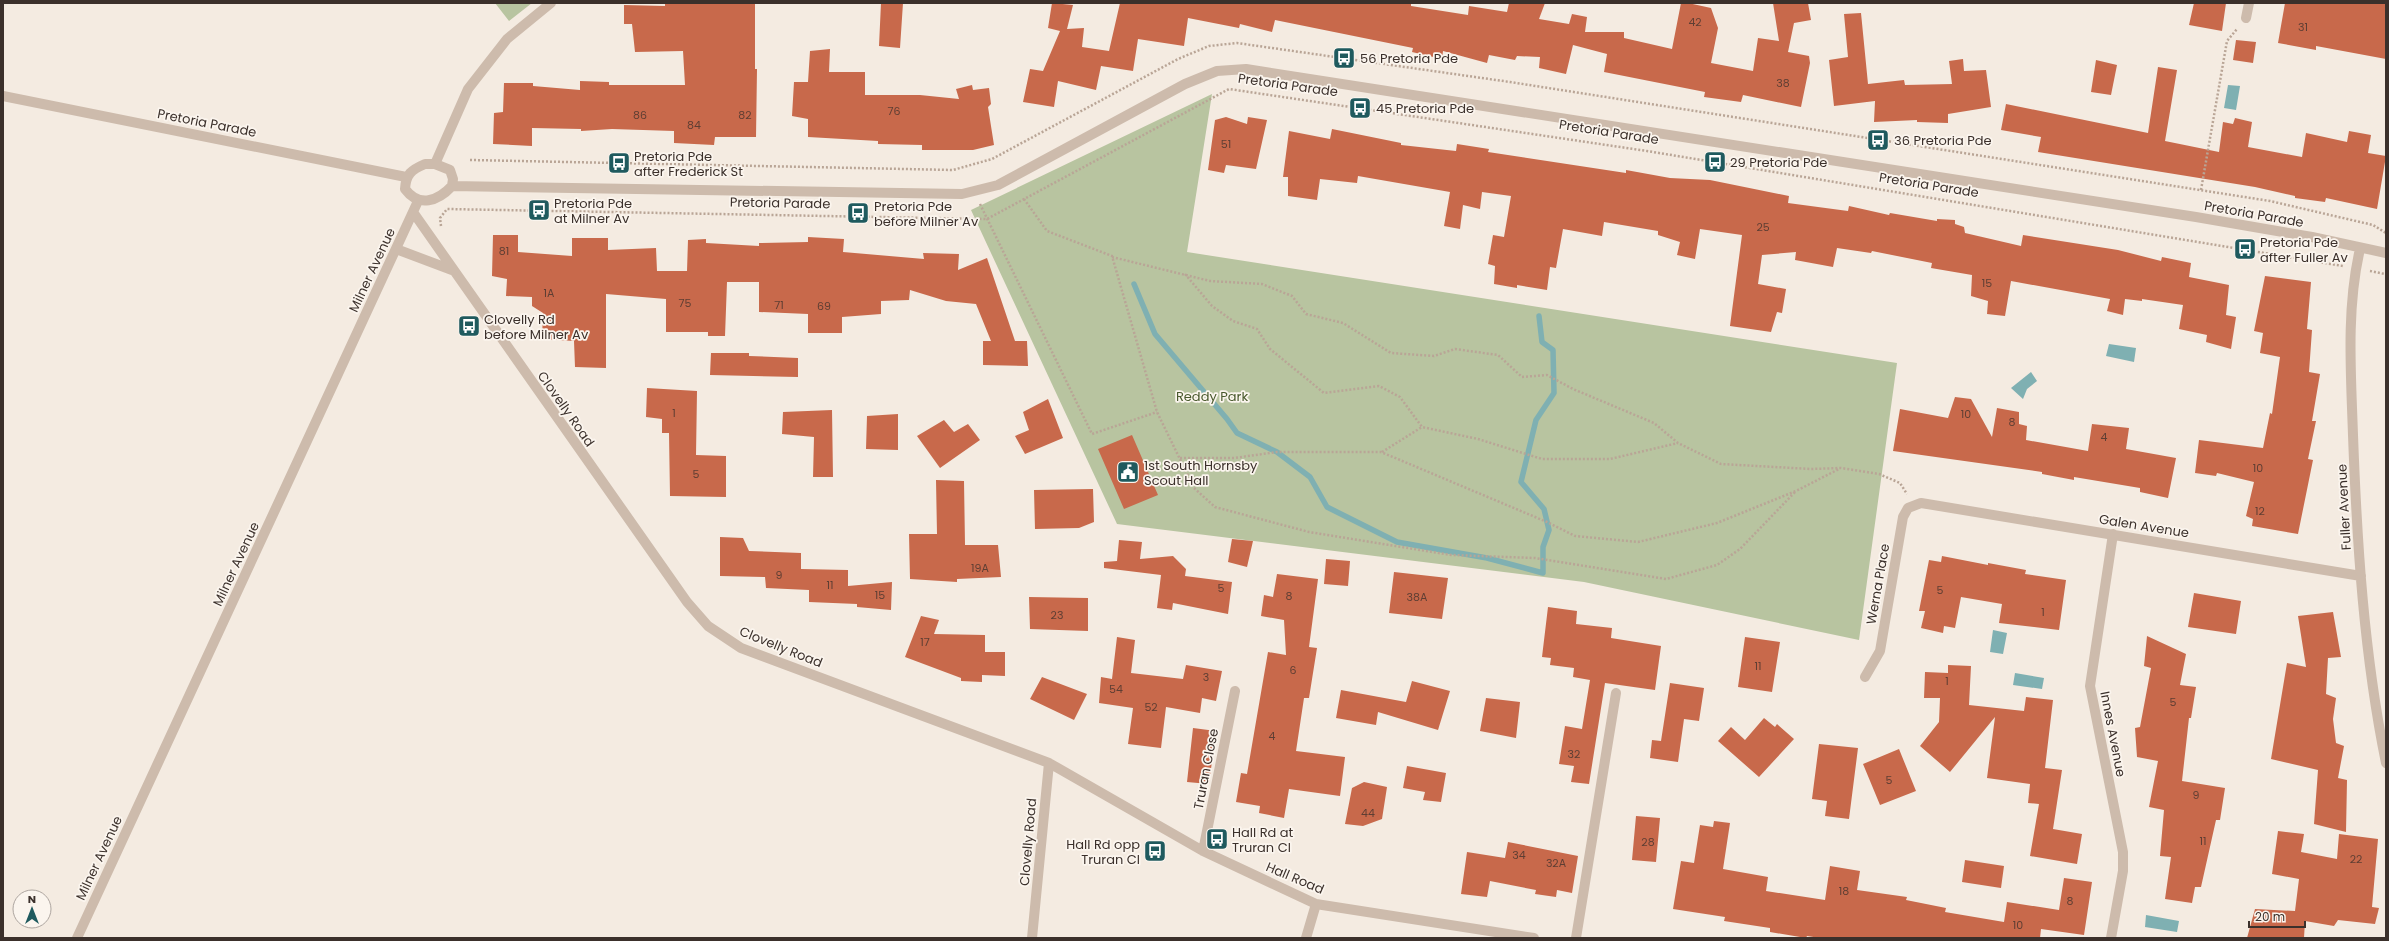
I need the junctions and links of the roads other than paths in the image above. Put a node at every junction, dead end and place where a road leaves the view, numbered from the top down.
1 (551, 3) edge
2 (2249, 3) edge
3 (2246, 18) dead end
4 (3, 96) edge
5 (435, 164) junction
6 (406, 177) junction
7 (452, 186) junction
8 (418, 201) junction
9 (413, 212) junction
10 (396, 249) junction
11 (2360, 249) junction
12 (2386, 253) edge
13 (452, 270) junction
14 (1918, 504) joint
15 (2113, 534) junction
16 (2361, 576) junction
17 (1865, 676) dead end
18 (1235, 691) dead end
19 (1616, 693) dead end
20 (1049, 763) junction
21 (2386, 763) edge
22 (1203, 851) junction
23 (1316, 904) junction
24 (77, 938) edge
25 (1032, 938) edge
26 (1306, 938) edge
27 (1534, 938) edge
28 (1576, 938) edge
29 (2111, 938) edge

1 - 5 street
2 - 3 street
4 - 6 street, Pretoria Parade
5 - 6 street
5 - 7 street
6 - 8 street
7 - 8 street
7 - 11 street, Pretoria Parade
8 - 9 street, Milner Avenue
9 - 10 street, Milner Avenue
9 - 13 street, Clovelly Road
10 - 13 street
10 - 24 street, Milner Avenue
11 - 12 street, Pretoria Parade
11 - 16 street, Fuller Avenue
13 - 20 street, Clovelly Road
14 - 15 street, Galen Avenue
14 - 17 street, Werna Place
15 - 16 street, Galen Avenue
15 - 29 street, Innes Avenue
16 - 21 street, Fuller Avenue
18 - 22 street, Truran Close
19 - 28 street
20 - 22 street, Hall Road
20 - 25 street, Clovelly Road
22 - 23 street, Hall Road
23 - 26 street
23 - 27 street, Hall Road

